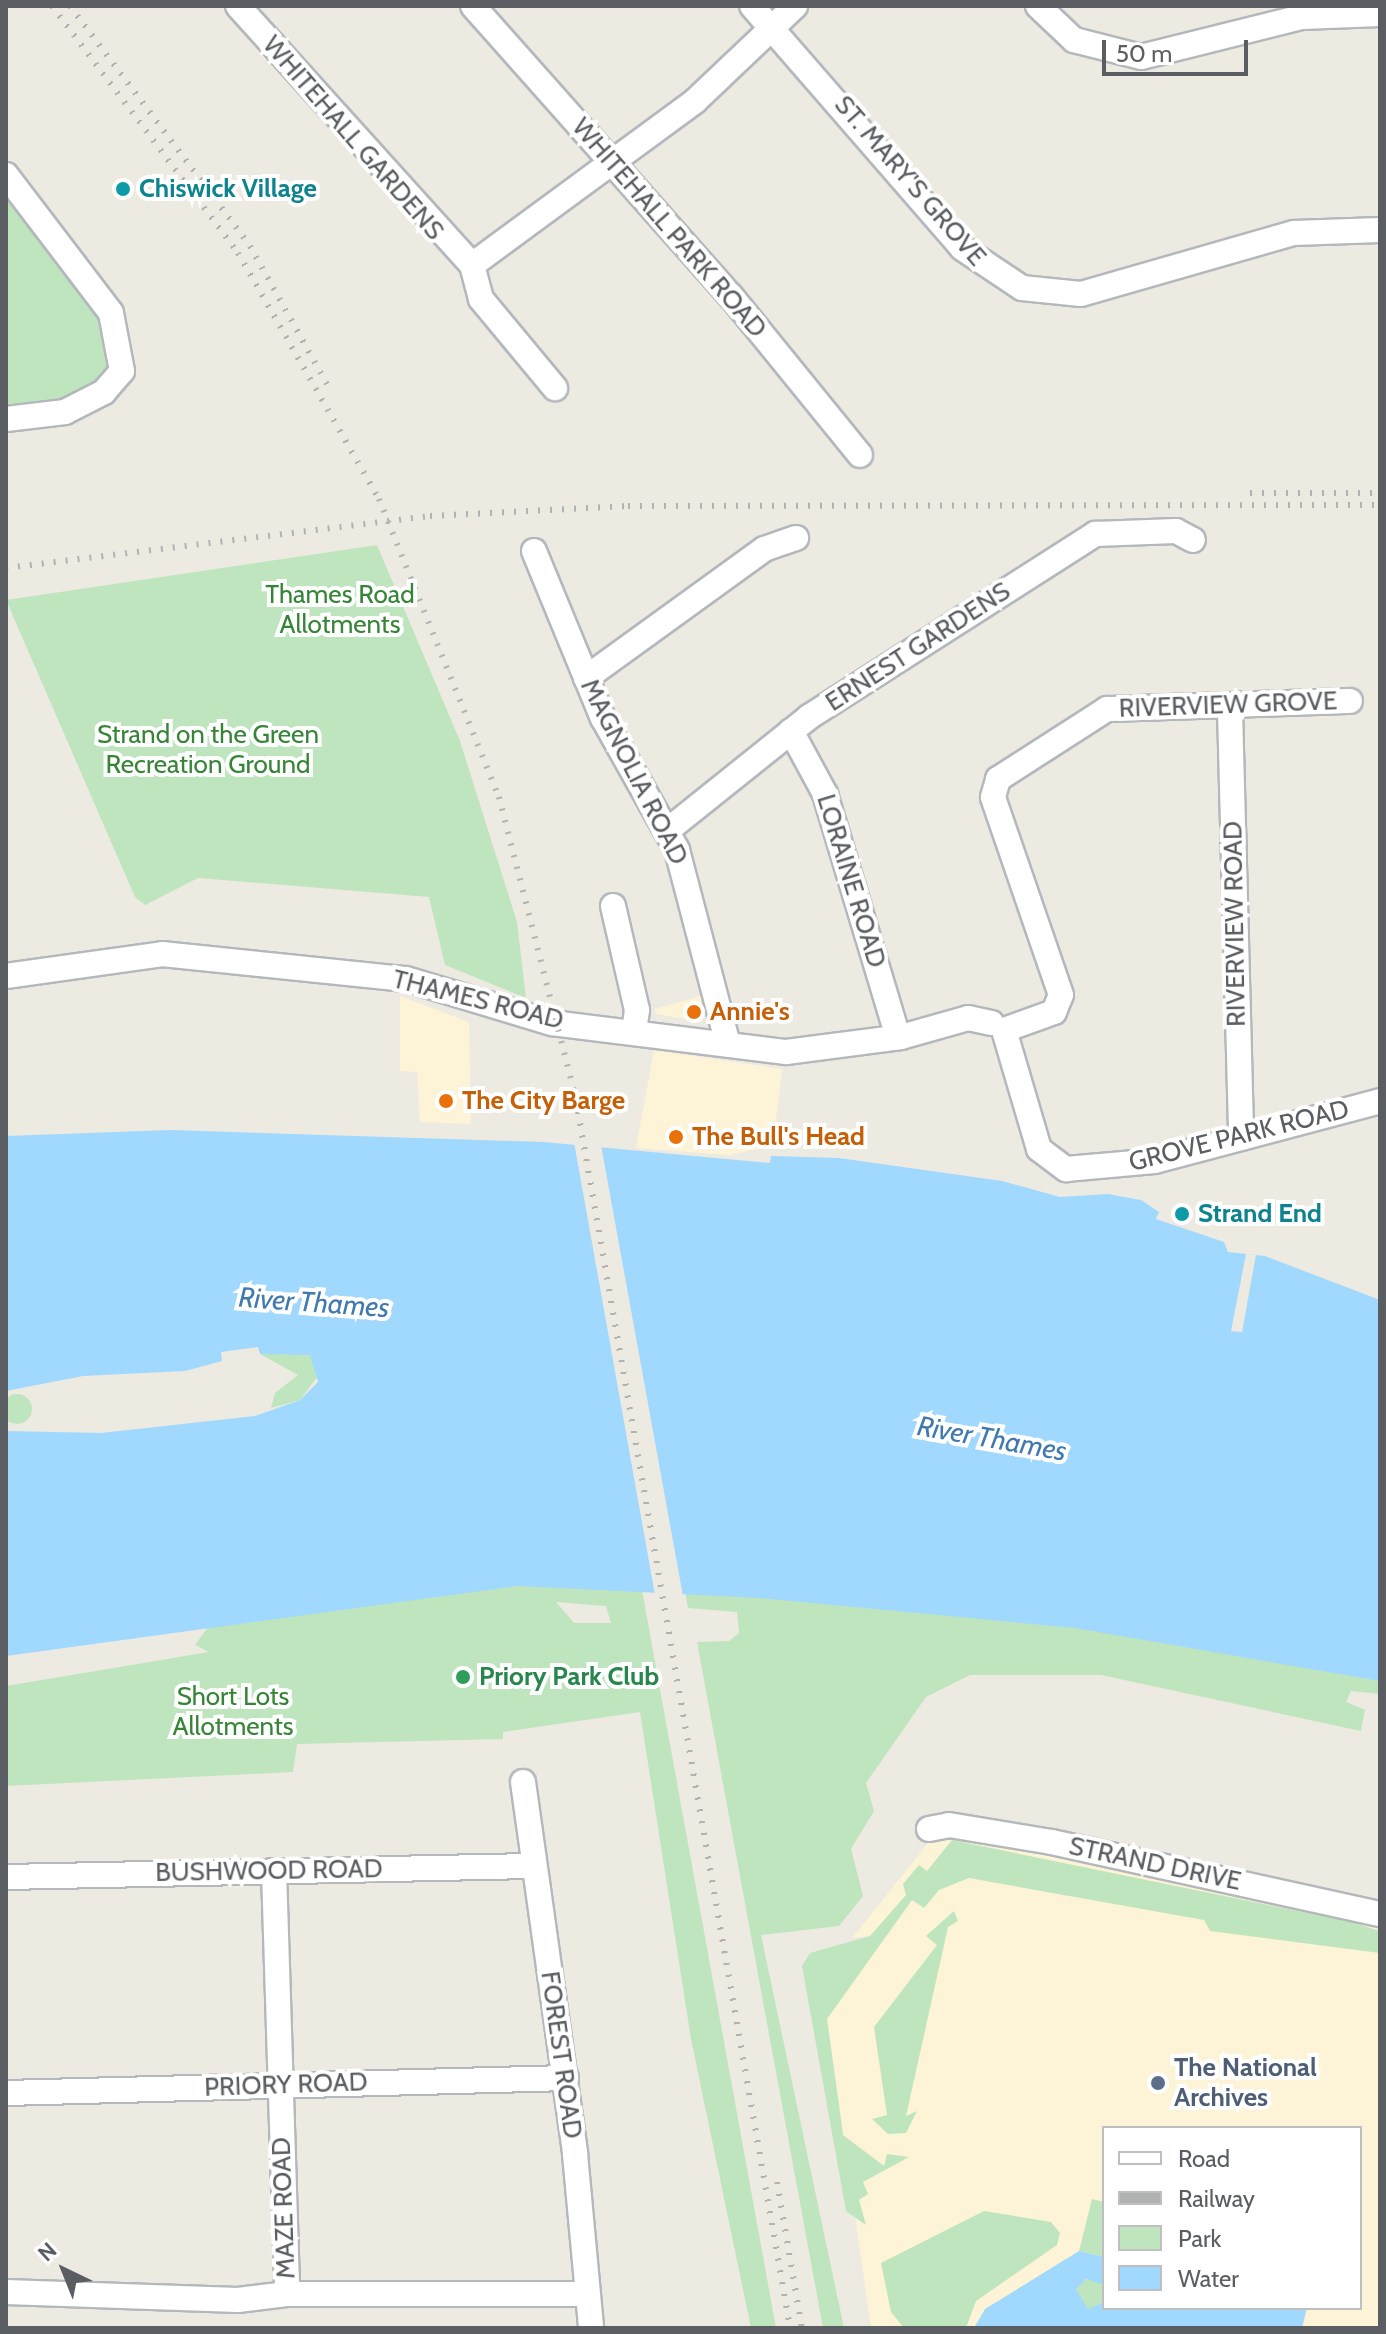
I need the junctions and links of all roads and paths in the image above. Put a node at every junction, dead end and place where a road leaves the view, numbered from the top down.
1 (238, 6) edge
2 (473, 6) edge
3 (752, 6) edge
4 (795, 6) edge
5 (1042, 7) edge
6 (1380, 14) edge
7 (773, 28) junction
8 (611, 162) junction
9 (6, 175) edge
10 (1380, 230) edge
11 (472, 265) junction
12 (555, 388) dead end
13 (6, 419) edge
14 (860, 455) dead end
15 (796, 538) dead end
16 (1193, 540) dead end
17 (534, 551) dead end
18 (586, 678) junction
19 (1350, 701) dead end
20 (1230, 710) junction
21 (791, 731) junction
22 (668, 830) junction
23 (613, 906) dead end
24 (6, 976) edge
25 (997, 1026) junction
26 (634, 1031) junction
27 (900, 1037) junction
28 (728, 1044) junction
29 (1380, 1101) edge
30 (1241, 1138) junction
31 (523, 1782) dead end
32 (929, 1829) dead end
33 (533, 1866) junction
34 (274, 1871) junction
35 (6, 1877) edge
36 (1380, 1914) edge
37 (566, 2078) junction
38 (280, 2085) junction
39 (6, 2093) edge
40 (6, 2292) edge
41 (287, 2294) junction
42 (585, 2294) junction
43 (591, 2328) edge

1 - 11 street, WHITEHALL GARDENS
2 - 8 street, WHITEHALL PARK ROAD
3 - 7 street, ST. MARY'S GROVE
4 - 7 street
5 - 6 street
7 - 8 street
7 - 10 street, ST. MARY'S GROVE
8 - 11 street
8 - 14 street, WHITEHALL PARK ROAD
9 - 13 street
11 - 12 street
15 - 18 street
16 - 21 street, ERNEST GARDENS
17 - 18 street, MAGNOLIA ROAD
18 - 22 street, MAGNOLIA ROAD
19 - 20 street, RIVERVIEW GROVE
20 - 25 street, RIVERVIEW GROVE
20 - 30 street, RIVERVIEW ROAD
21 - 22 street, ERNEST GARDENS
21 - 27 street, LORAINE ROAD
22 - 28 street, MAGNOLIA ROAD
23 - 26 street
24 - 26 street, THAMES ROAD
25 - 27 street, THAMES ROAD
25 - 30 street, GROVE PARK ROAD
26 - 28 street, THAMES ROAD
27 - 28 street, THAMES ROAD
29 - 30 street, GROVE PARK ROAD
31 - 33 street, FOREST ROAD
32 - 36 street, STRAND DRIVE
33 - 34 street, BUSHWOOD ROAD
33 - 37 street, FOREST ROAD
34 - 35 street, BUSHWOOD ROAD
34 - 38 street, MAZE ROAD
37 - 38 street, PRIORY ROAD
37 - 42 street, FOREST ROAD
38 - 39 street, PRIORY ROAD
38 - 41 street, MAZE ROAD
40 - 41 street
41 - 42 street, MAZE ROAD
42 - 43 street, FOREST ROAD

